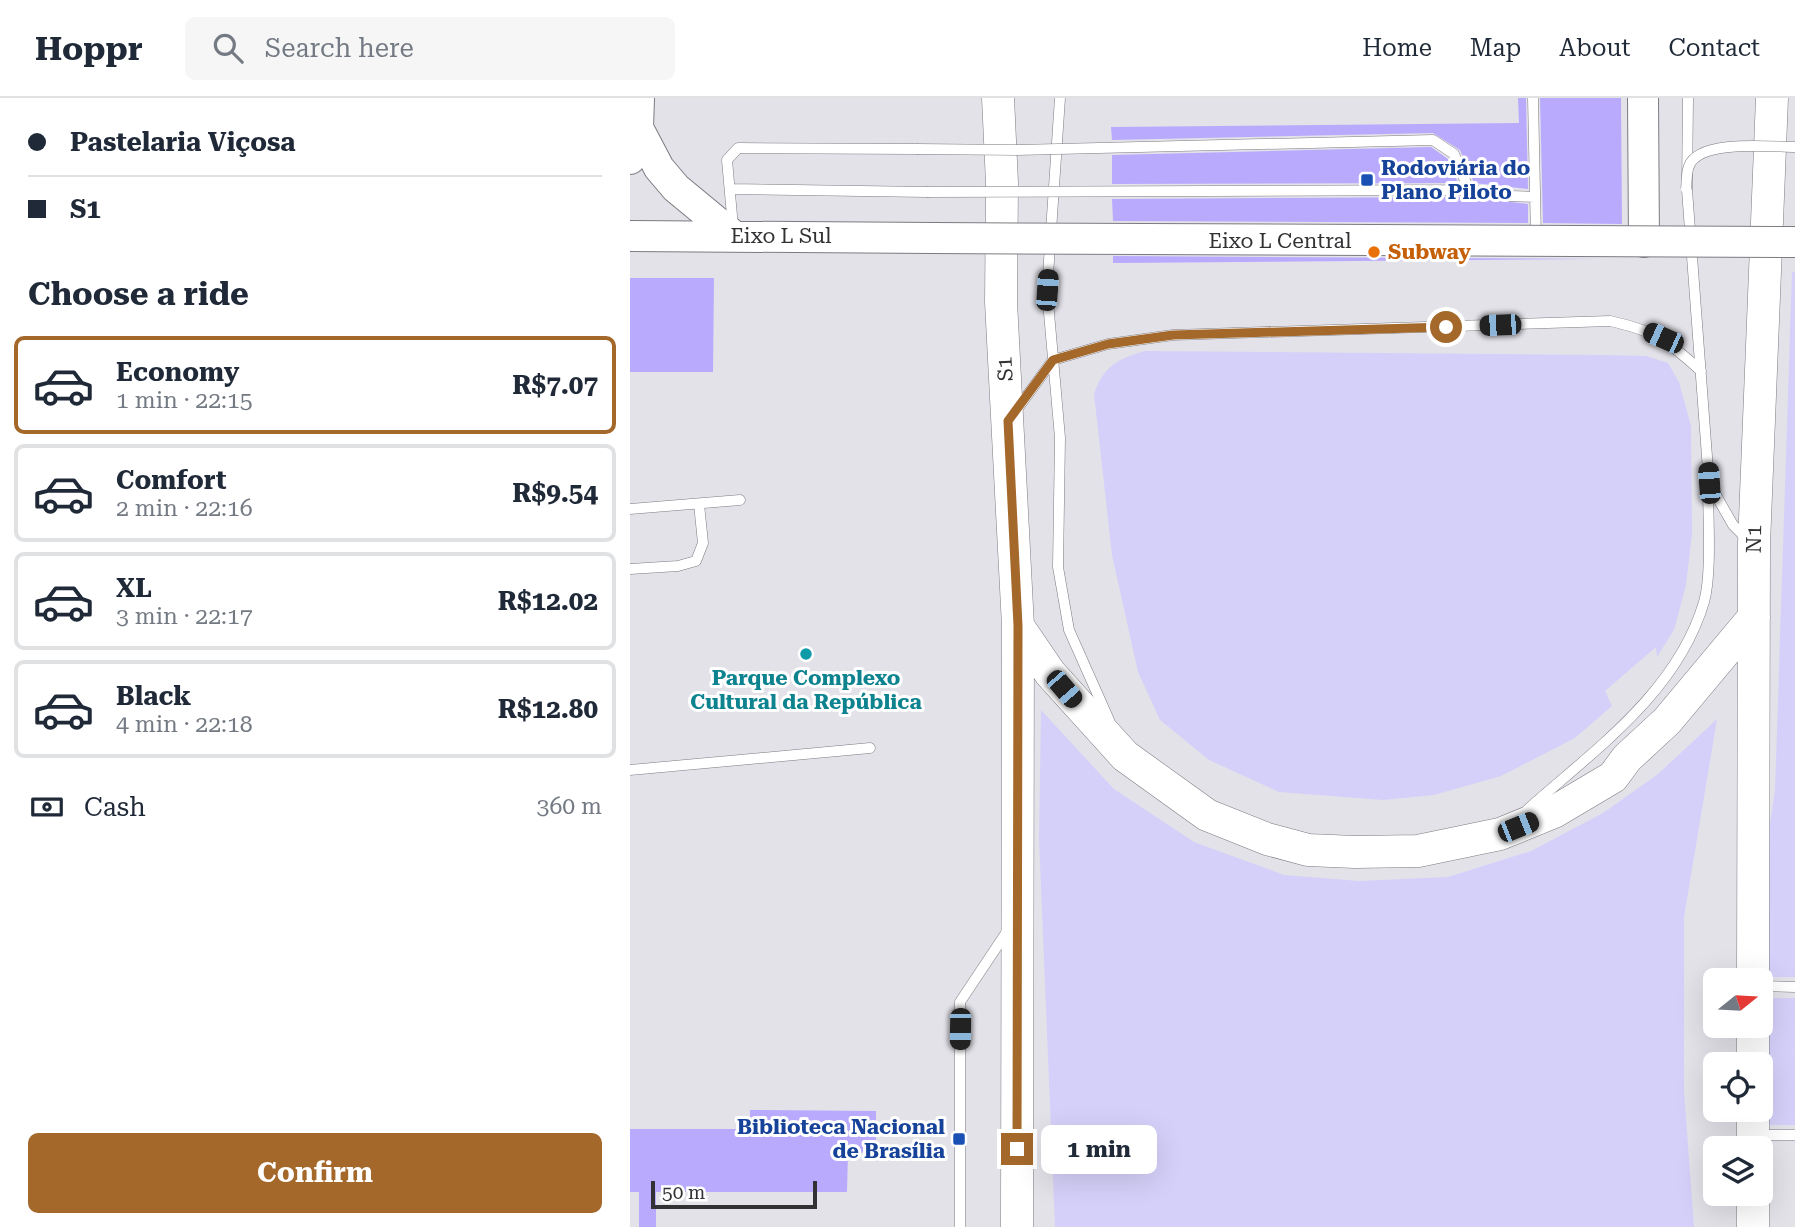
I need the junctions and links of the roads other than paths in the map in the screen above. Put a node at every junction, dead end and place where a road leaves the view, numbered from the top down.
1 (998, 98) edge
2 (1060, 98) edge
3 (1533, 98) edge
4 (1643, 98) edge
5 (1688, 98) edge
6 (1773, 99) edge
7 (638, 113) edge
8 (1795, 147) edge
9 (630, 159) edge
10 (730, 189) junction
11 (1469, 190) junction
12 (1535, 197) junction
13 (630, 236) edge
14 (734, 236) junction
15 (933, 238) joint
16 (1690, 241) junction
17 (1536, 242) junction
18 (1644, 242) junction
19 (1795, 242) edge
20 (1053, 360) junction
21 (1701, 371) junction
22 (1008, 421) junction
23 (1709, 483) junction
24 (740, 500) dead end
25 (699, 503) junction
26 (630, 509) edge
27 (1754, 544) junction
28 (630, 569) edge
29 (1754, 617) junction
30 (1018, 626) junction
31 (870, 748) dead end
32 (1125, 756) junction
33 (630, 770) edge
34 (1500, 834) junction
35 (1018, 914) junction
36 (1753, 968) edge
37 (1773, 986) edge
38 (1795, 987) edge
39 (1753, 1131) edge
40 (1795, 1135) edge
41 (1753, 1206) edge
42 (960, 1227) edge
43 (1017, 1227) edge
44 (1753, 1227) edge

1 - 22 highway, S1
2 - 20 lane
3 - 12 lane
4 - 18 main road
5 - 21 lane
6 - 27 highway, N1
7 - 9 main road
7 - 14 main road
8 - 16 lane, bridge
10 - 11 lane, bridge
10 - 11 lane, bridge
10 - 14 lane
11 - 12 lane, bridge
12 - 17 lane
13 - 14 main road, Eixo L Sul
14 - 15 main road, Eixo L Sul
15 - 17 main road, Eixo L Central, bridge
16 - 18 main road, Eixo L Central, bridge
16 - 19 main road, Eixo L Central, bridge
17 - 18 main road, Eixo L Central, bridge
20 - 21 lane
20 - 22 lane
20 - 32 lane
21 - 23 lane
22 - 30 highway, S1
23 - 27 lane
23 - 34 lane
24 - 25 lane
25 - 26 lane
25 - 28 lane
27 - 29 highway, N1
29 - 34 highway
29 - 36 highway, N1
30 - 32 highway
30 - 35 highway, S1
31 - 33 lane
32 - 34 highway
35 - 42 lane
35 - 43 highway, S1
37 - 38 lane
39 - 40 lane
41 - 44 highway

